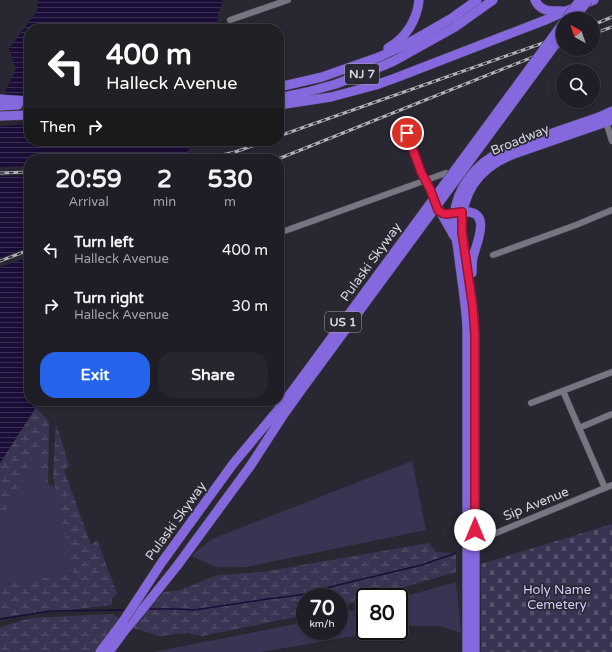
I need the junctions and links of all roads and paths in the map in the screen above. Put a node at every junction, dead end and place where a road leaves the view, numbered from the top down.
1 (288, 0) edge
2 (419, 0) edge
3 (477, 0) edge
4 (487, 0) edge
5 (493, 0) edge
6 (535, 0) edge
7 (580, 0) edge
8 (588, 0) edge
9 (594, 0) edge
10 (569, 12) edge
11 (572, 12) edge
12 (579, 12) edge
13 (556, 13) edge
14 (556, 17) edge
15 (230, 20) dead end
16 (556, 33) edge
17 (440, 36) junction
18 (556, 44) edge
19 (362, 63) junction
20 (284, 86) edge
21 (284, 97) edge
22 (0, 99) edge
23 (24, 101) edge
24 (284, 104) edge
25 (24, 105) edge
26 (0, 106) edge
27 (612, 111) edge
28 (24, 115) edge
29 (0, 116) edge
30 (609, 121) edge
31 (407, 133) dead end
32 (612, 141) edge
33 (502, 151) junction
34 (446, 173) junction
35 (426, 181) junction
36 (459, 196) junction
37 (612, 210) edge
38 (440, 211) junction
39 (458, 213) junction
40 (284, 231) edge
41 (456, 240) junction
42 (493, 255) dead end
43 (472, 296) junction
44 (612, 372) edge
45 (563, 391) junction
46 (284, 402) edge
47 (531, 403) dead end
48 (281, 406) edge
49 (612, 414) edge
50 (579, 428) junction
51 (612, 485) edge
52 (605, 488) junction
53 (471, 539) junction
54 (100, 652) edge
55 (109, 652) edge
56 (467, 652) edge
57 (475, 652) edge

1 - 15 street
2 - 19 highway
3 - 19 highway, NJ 7
4 - 17 highway, NJ 7
5 - 17 highway
6 - 13 highway
7 - 10 highway, bridge
8 - 12 highway, bridge
9 - 11 highway
14 - 24 highway
16 - 46 highway, Pulaski Skyway / US 1, bridge
17 - 21 highway, NJ 7
18 - 55 highway, Pulaski Skyway / US 1, bridge
19 - 20 highway, NJ 7
22 - 23 highway
25 - 26 highway
27 - 33 highway, Broadway
28 - 29 highway
30 - 32 street
30 - 39 highway, Broadway
31 - 35 street
33 - 34 highway
33 - 36 highway
34 - 35 street
34 - 36 highway
35 - 38 street
35 - 40 street
36 - 39 highway
37 - 42 street
38 - 39 street
38 - 41 highway
39 - 41 highway
39 - 43 highway
39 - 43 highway
41 - 53 highway
43 - 53 highway
44 - 45 street
45 - 47 street
45 - 50 street
48 - 54 highway, Pulaski Skyway / US 1, bridge
49 - 50 street
50 - 52 street
51 - 52 street, Sip Avenue
52 - 53 street, Sip Avenue
53 - 56 highway
53 - 57 highway

